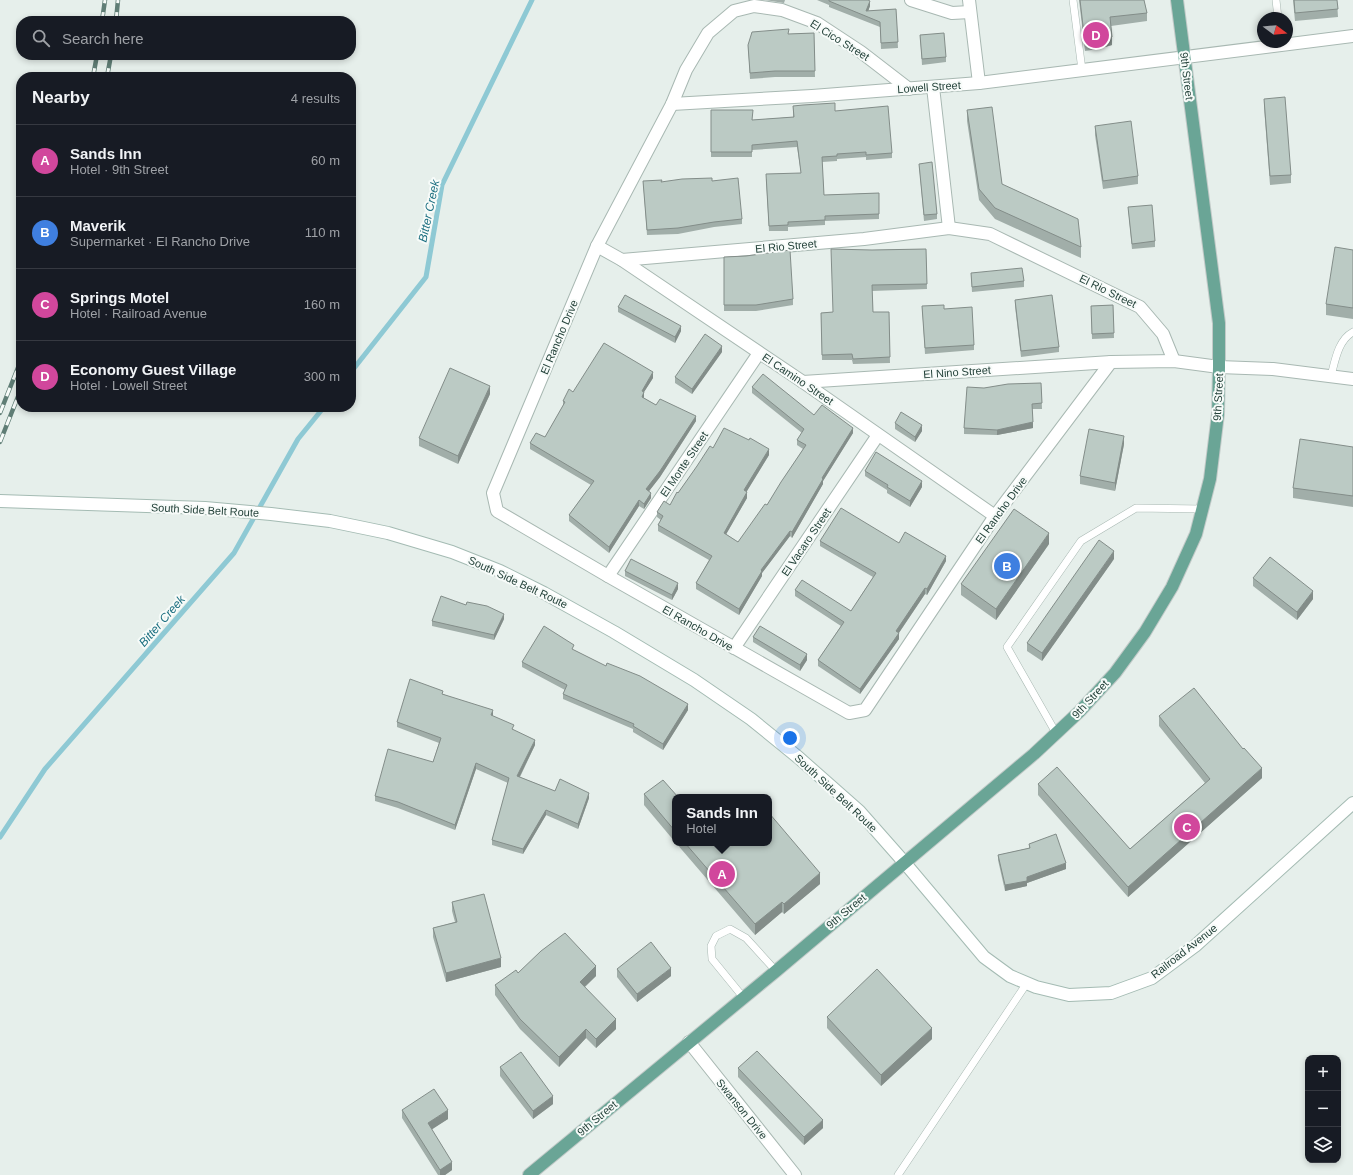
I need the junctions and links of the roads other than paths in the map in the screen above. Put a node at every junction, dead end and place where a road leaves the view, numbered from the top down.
1 (911, 0) edge
2 (1073, 0) edge
3 (1177, 0) edge
4 (1276, 0) edge
5 (970, 6) edge
6 (1277, 12) edge
7 (1353, 36) edge
8 (1293, 42) edge
9 (1257, 46) edge
10 (1184, 57) junction
11 (1082, 70) junction
12 (979, 83) junction
13 (933, 87) junction
14 (908, 89) junction
15 (672, 104) junction
16 (949, 228) junction
17 (597, 246) junction
18 (622, 260) junction
19 (1353, 332) edge
20 (759, 353) junction
21 (1174, 361) junction
22 (1111, 362) junction
23 (1220, 367) junction
24 (1331, 376) junction
25 (1353, 379) edge
26 (803, 382) junction
27 (878, 435) junction
28 (0, 501) edge
29 (1202, 509) junction
30 (995, 516) junction
31 (608, 576) junction
32 (734, 648) junction
33 (1056, 733) junction
34 (1353, 803) edge
35 (904, 862) junction
36 (776, 971) junction
37 (1027, 983) junction
38 (744, 997) junction
39 (689, 1042) junction
40 (529, 1175) edge
41 (795, 1175) edge
42 (898, 1175) edge

1 - 5 street
2 - 11 lane
3 - 10 main road, 9th Street
4 - 6 lane
5 - 12 street
7 - 8 street, Lowell Street
9 - 10 street, Lowell Street
10 - 11 street, Lowell Street
10 - 23 main road, 9th Street
11 - 12 street, Lowell Street
12 - 13 street, Lowell Street
13 - 14 street, Lowell Street
13 - 16 street
14 - 15 street, Lowell Street
14 - 15 street, El Cico Street
15 - 17 street, El Rancho Drive
16 - 18 street, El Rio Street
16 - 21 street, El Rio Street
17 - 18 street, El Camino Street
17 - 31 street, El Rancho Drive
18 - 20 street, El Camino Street
19 - 24 lane
20 - 26 street, El Camino Street
20 - 31 street, El Monte Street
21 - 22 street
21 - 23 street
22 - 26 street, El Nino Street
22 - 30 street, El Rancho Drive
23 - 24 street
23 - 29 main road, 9th Street
24 - 25 street
26 - 27 street, El Camino Street
27 - 30 street, El Camino Street
27 - 32 street, El Vacaro Street
28 - 35 street, South Side Belt Route
29 - 33 main road, 9th Street
29 - 33 lane
30 - 32 street, El Rancho Drive
31 - 32 street, El Rancho Drive
33 - 35 main road, 9th Street
34 - 37 street, Railroad Avenue
35 - 36 main road, 9th Street
35 - 37 street, Railroad Avenue
36 - 38 main road, 9th Street
36 - 38 lane
37 - 42 lane
38 - 39 main road, 9th Street
39 - 40 main road, 9th Street
39 - 41 street, Swanson Drive

